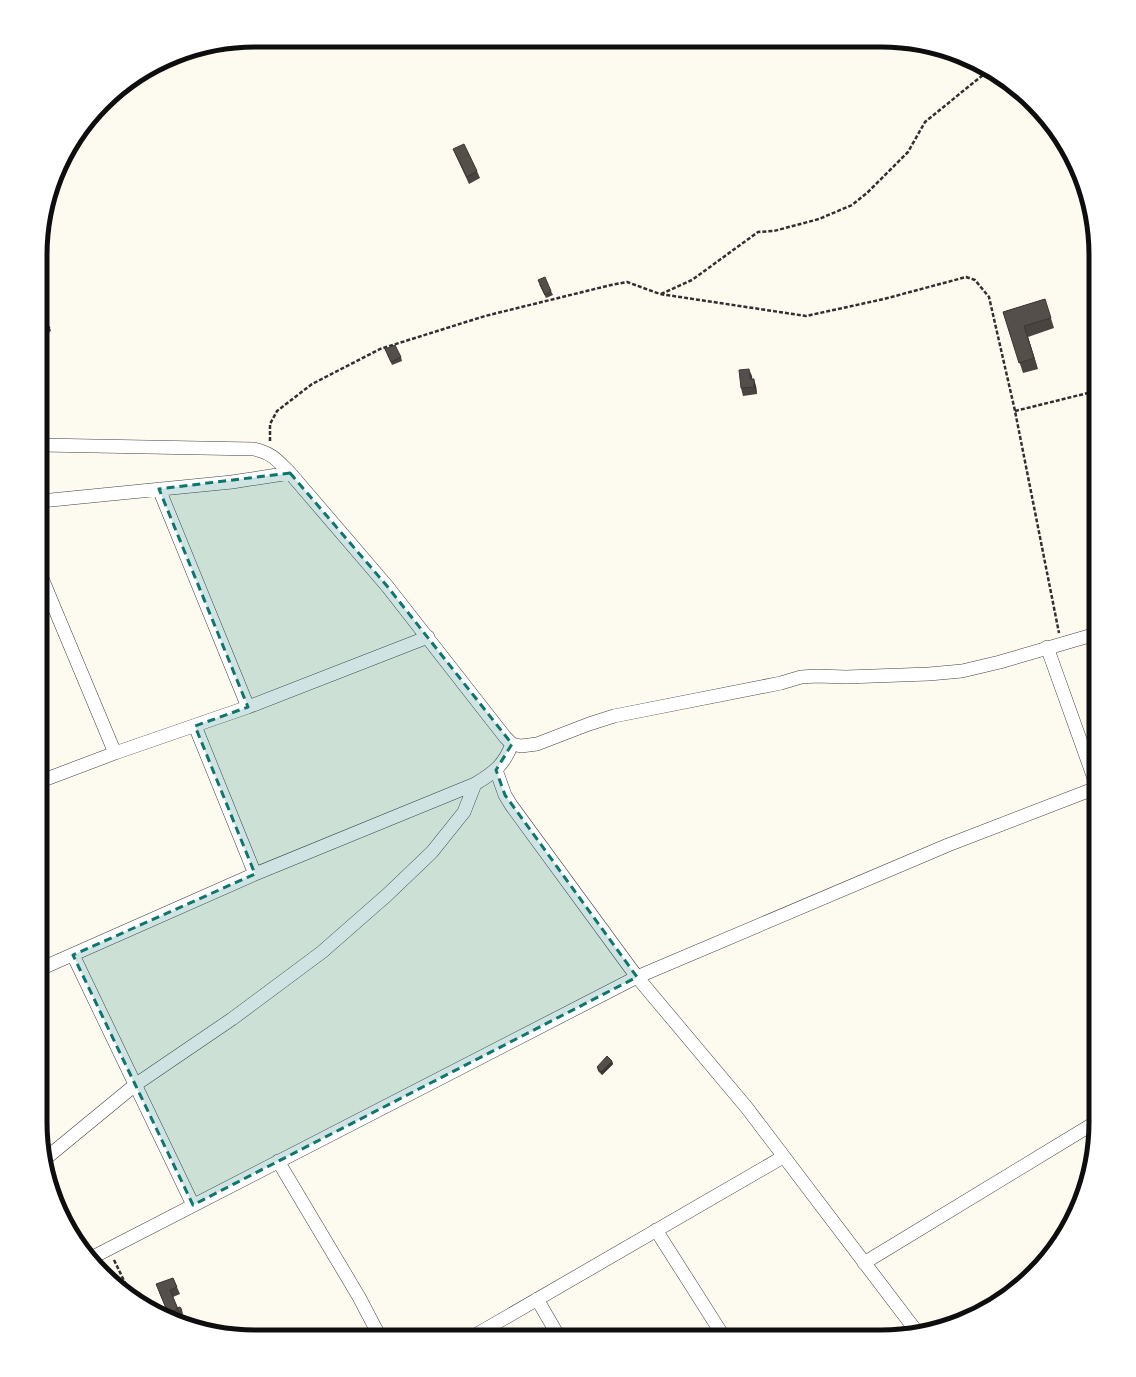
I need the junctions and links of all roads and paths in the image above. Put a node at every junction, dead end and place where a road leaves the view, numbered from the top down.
1 (984, 74) edge
2 (660, 294) junction
3 (1089, 393) edge
4 (1015, 411) junction
5 (47, 445) edge
6 (274, 457) junction
7 (290, 473) junction
8 (159, 489) junction
9 (47, 500) edge
10 (47, 590) edge
11 (1089, 636) edge
12 (428, 638) junction
13 (1061, 644) junction
14 (1047, 647) junction
15 (248, 707) junction
16 (195, 726) junction
17 (512, 744) junction
18 (115, 753) junction
19 (1089, 764) edge
20 (496, 770) junction
21 (47, 779) edge
22 (475, 784) junction
23 (1089, 791) edge
24 (255, 874) junction
25 (73, 955) junction
26 (47, 966) edge
27 (637, 977) junction
28 (135, 1085) junction
29 (1089, 1126) edge
30 (50, 1154) edge
31 (784, 1156) junction
32 (278, 1161) junction
33 (193, 1205) junction
34 (656, 1230) junction
35 (109, 1249) junction
36 (96, 1255) edge
37 (864, 1263) junction
38 (126, 1284) edge
39 (537, 1299) junction
40 (913, 1327) edge
41 (377, 1330) edge
42 (483, 1330) edge
43 (555, 1330) edge
44 (720, 1330) edge

1 - 2 path
2 - 4 path
2 - 6 path
3 - 4 path
4 - 13 path
5 - 6 street
6 - 7 street
7 - 8 street
7 - 12 street
8 - 9 street
8 - 15 street
10 - 18 street
11 - 13 street
12 - 15 street
12 - 17 street
13 - 14 street
14 - 17 street
14 - 19 street
15 - 16 street
16 - 18 street
16 - 24 street
17 - 20 street
18 - 21 street
20 - 22 street
20 - 27 street
22 - 24 street
22 - 28 street
23 - 27 street
24 - 25 street
25 - 26 street
25 - 28 street
27 - 31 street
27 - 32 street
28 - 30 street
28 - 33 street
29 - 37 street
31 - 34 street
31 - 37 street
32 - 33 street
32 - 41 street
33 - 35 street
34 - 39 street
34 - 44 street
35 - 36 street
35 - 38 path
37 - 40 street
39 - 42 street
39 - 43 street

